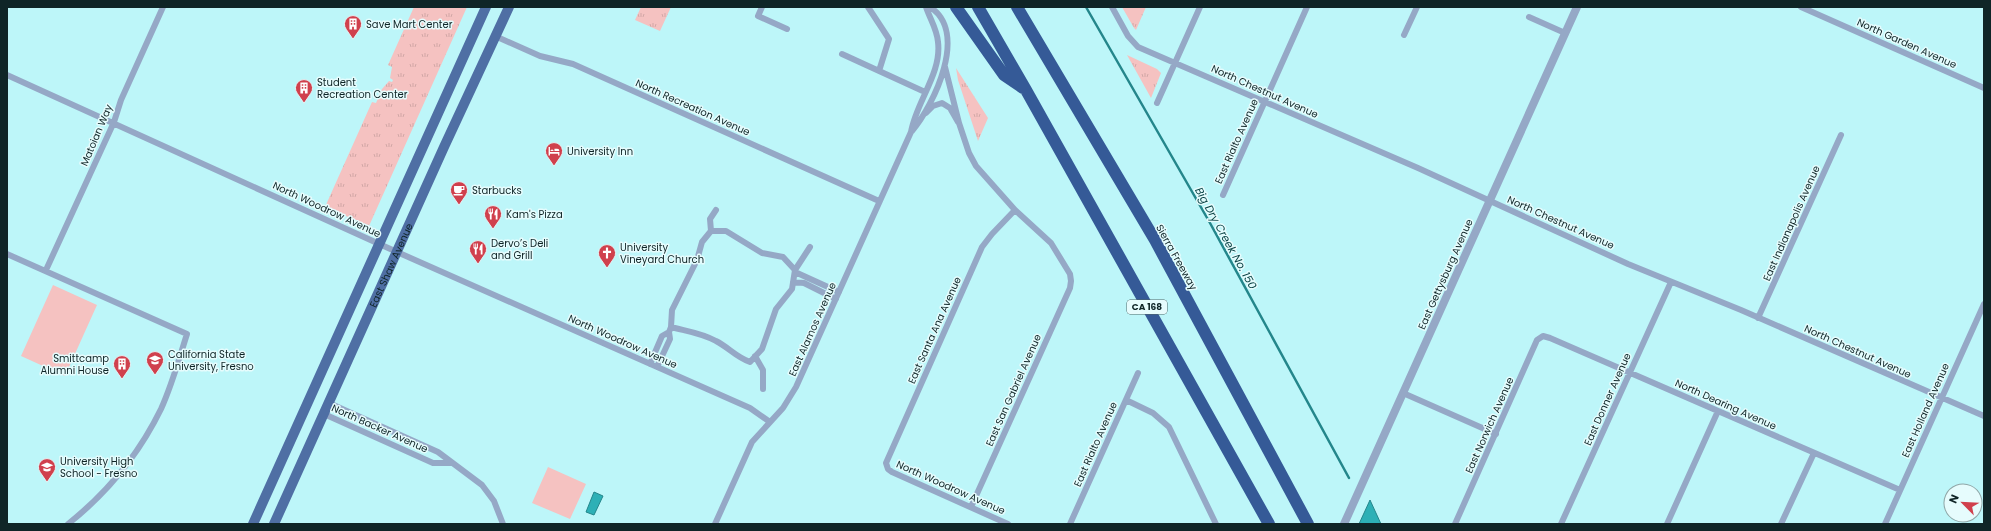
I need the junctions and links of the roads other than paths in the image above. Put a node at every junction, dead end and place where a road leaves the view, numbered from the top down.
1 (163, 7) edge
2 (486, 7) edge
3 (509, 7) edge
4 (762, 7) edge
5 (868, 7) edge
6 (926, 7) edge
7 (930, 7) edge
8 (956, 7) edge
9 (978, 7) edge
10 (1017, 7) edge
11 (1112, 7) edge
12 (1200, 7) edge
13 (1307, 7) edge
14 (1417, 7) edge
15 (1577, 7) edge
16 (1801, 7) edge
17 (1529, 17) dead end
18 (787, 29) dead end
19 (1565, 33) junction
20 (1404, 35) dead end
21 (496, 36) junction
22 (842, 54) dead end
23 (1175, 62) junction
24 (945, 67) junction
25 (879, 71) junction
26 (7, 75) edge
27 (1984, 88) edge
28 (1026, 90) junction
29 (925, 92) junction
30 (1265, 102) junction
31 (1157, 103) dead end
32 (921, 120) junction
33 (114, 122) junction
34 (959, 123) junction
35 (911, 132) junction
36 (1841, 135) dead end
37 (1223, 195) dead end
38 (880, 201) junction
39 (1489, 201) junction
40 (716, 210) dead end
41 (1015, 210) junction
42 (711, 231) junction
43 (379, 244) junction
44 (810, 247) dead end
45 (397, 252) junction
46 (7, 254) edge
47 (46, 270) junction
48 (795, 271) junction
49 (793, 282) junction
50 (1671, 282) junction
51 (839, 292) junction
52 (836, 299) junction
53 (1984, 304) edge
54 (1758, 318) junction
55 (670, 330) junction
56 (1543, 336) joint
57 (755, 356) junction
58 (654, 366) junction
59 (1138, 373) dead end
60 (1630, 373) junction
61 (763, 389) dead end
62 (1403, 393) junction
63 (1942, 398) junction
64 (1126, 400) junction
65 (329, 403) junction
66 (1718, 411) junction
67 (324, 414) junction
68 (1984, 416) edge
69 (770, 422) junction
70 (1496, 434) junction
71 (1814, 453) junction
72 (452, 463) junction
73 (887, 467) joint
74 (1900, 490) junction
75 (971, 507) junction
76 (1306, 520) edge
77 (68, 524) edge
78 (253, 524) edge
79 (274, 524) edge
80 (503, 524) edge
81 (715, 524) edge
82 (1008, 524) edge
83 (1070, 524) edge
84 (1216, 524) edge
85 (1269, 524) edge
86 (1344, 524) edge
87 (1455, 524) edge
88 (1561, 524) edge
89 (1667, 524) edge
90 (1781, 524) edge
91 (1885, 524) edge

1 - 33 street, Matoian Way
2 - 43 main road, East Shaw Avenue
3 - 21 main road, East Shaw Avenue
4 - 18 street
5 - 25 street
6 - 29 street
7 - 24 street
8 - 28 highway
9 - 28 highway, CA 168
10 - 76 highway, Sierra Freeway
11 - 23 street, North Chestnut Avenue
12 - 23 street
13 - 30 street, East Rialto Avenue
14 - 20 street
15 - 19 street, East Gettysburg Avenue
16 - 27 street, North Garden Avenue
17 - 19 street
19 - 39 street, East Gettysburg Avenue
21 - 38 street, North Recreation Avenue
21 - 45 main road, East Shaw Avenue
22 - 25 street
23 - 30 street, North Chestnut Avenue
23 - 31 street
24 - 32 street
24 - 34 street
25 - 29 street
26 - 33 street, North Woodrow Avenue
28 - 85 highway, CA 168
29 - 35 street
30 - 37 street, East Rialto Avenue
30 - 39 street, North Chestnut Avenue
32 - 34 street
32 - 35 street
33 - 43 street, North Woodrow Avenue
33 - 47 street, Matoian Way
34 - 41 street
35 - 38 street, East Alamos Avenue
36 - 54 street, East Indianapolis Avenue
38 - 51 street, East Alamos Avenue
39 - 50 street, North Chestnut Avenue
39 - 62 street, East Gettysburg Avenue
40 - 42 street
41 - 73 street, East Santa Ana Avenue
41 - 75 street, East San Gabriel Avenue
42 - 48 street
42 - 55 street
43 - 45 street, North Woodrow Avenue
43 - 78 main road, East Shaw Avenue
44 - 48 street
45 - 58 street, North Woodrow Avenue
45 - 65 main road, East Shaw Avenue
46 - 47 street
47 - 77 street
48 - 49 street
48 - 51 street
49 - 52 street
49 - 57 street
50 - 54 street, North Chestnut Avenue
50 - 60 street, East Donner Avenue
51 - 52 street, East Alamos Avenue
52 - 69 street, East Alamos Avenue
53 - 63 street, East Holland Avenue
54 - 63 street, North Chestnut Avenue
55 - 57 street
55 - 58 street
56 - 60 street, North Dearing Avenue
56 - 70 street, East Norwich Avenue
57 - 61 street
58 - 69 street, North Woodrow Avenue
59 - 64 street, East Rialto Avenue
60 - 66 street, North Dearing Avenue
60 - 88 street, East Donner Avenue
62 - 70 street
62 - 86 street, East Gettysburg Avenue
63 - 68 street, North Chestnut Avenue
63 - 74 street, East Holland Avenue
64 - 83 street, East Rialto Avenue
64 - 84 street
65 - 67 main road, East Shaw Avenue
65 - 72 street, North Backer Avenue
66 - 71 street, North Dearing Avenue
66 - 89 street
67 - 72 street, North Backer Avenue
67 - 79 main road, East Shaw Avenue
69 - 81 street, East Alamos Avenue
70 - 87 street, East Norwich Avenue
71 - 74 street, North Dearing Avenue
71 - 90 street
72 - 80 street, North Backer Avenue
73 - 75 street, North Woodrow Avenue
74 - 91 street, East Holland Avenue
75 - 82 street, North Woodrow Avenue

